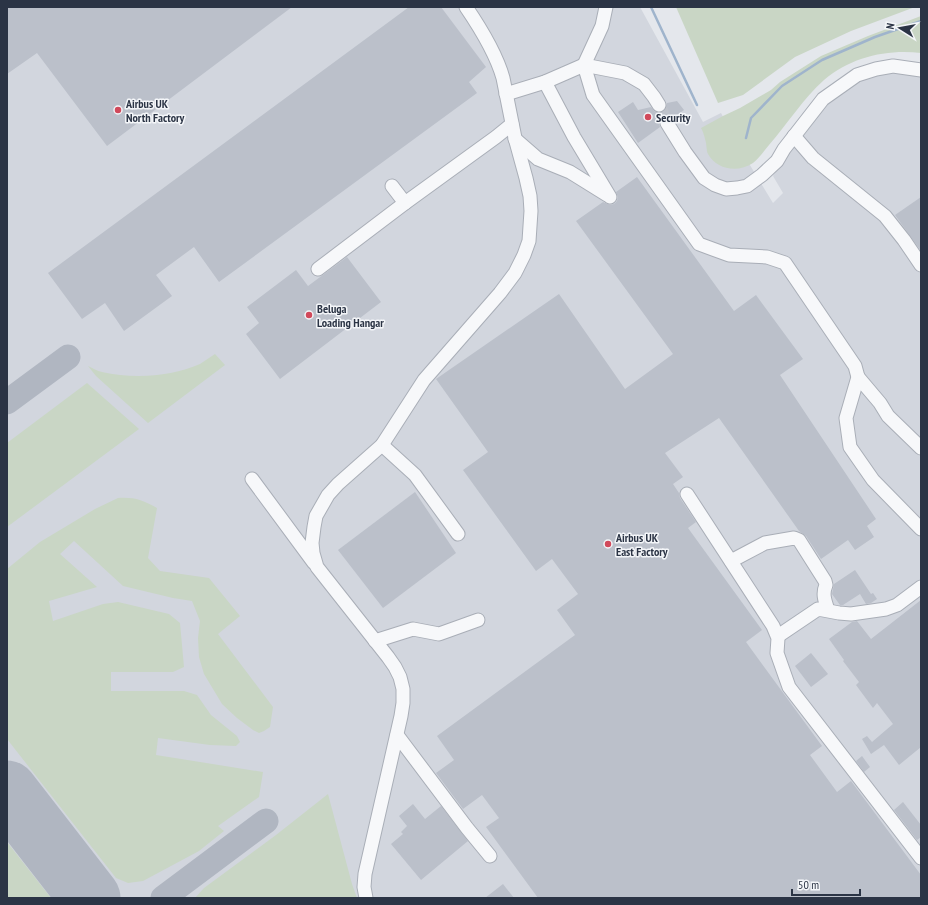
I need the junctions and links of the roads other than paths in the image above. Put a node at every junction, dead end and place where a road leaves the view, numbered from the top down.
1 (466, 7) edge
2 (606, 7) edge
3 (584, 65) junction
4 (921, 70) edge
5 (545, 82) junction
6 (506, 94) junction
7 (659, 105) tunnel mouth
8 (667, 122) tunnel mouth
9 (512, 124) junction
10 (794, 136) junction
11 (515, 138) junction
12 (392, 186) dead end
13 (405, 203) junction
14 (921, 265) edge
15 (318, 269) dead end
16 (858, 377) junction
17 (382, 445) junction
18 (921, 448) edge
19 (252, 479) dead end
20 (687, 494) dead end
21 (921, 529) edge
22 (458, 534) dead end
23 (731, 561) junction
24 (317, 567) junction
25 (921, 587) edge
26 (828, 610) junction
27 (478, 620) dead end
28 (778, 636) junction
29 (375, 641) junction
30 (397, 735) junction
31 (490, 856) dead end
32 (921, 858) edge
33 (366, 898) edge

1 - 6 street
2 - 3 street
3 - 5 street
3 - 7 street
3 - 16 street
4 - 10 street
5 - 6 street
5 - 11 street
6 - 9 street
8 - 10 street
9 - 11 street
9 - 13 street
10 - 14 street
11 - 17 street
12 - 13 street
13 - 15 street
16 - 18 street
16 - 21 street
17 - 22 street
17 - 24 street
19 - 24 street
20 - 23 street
23 - 26 street
23 - 28 street
24 - 29 street
25 - 26 street
26 - 28 street
27 - 29 street
28 - 32 street
29 - 30 street
30 - 31 street
30 - 33 street

